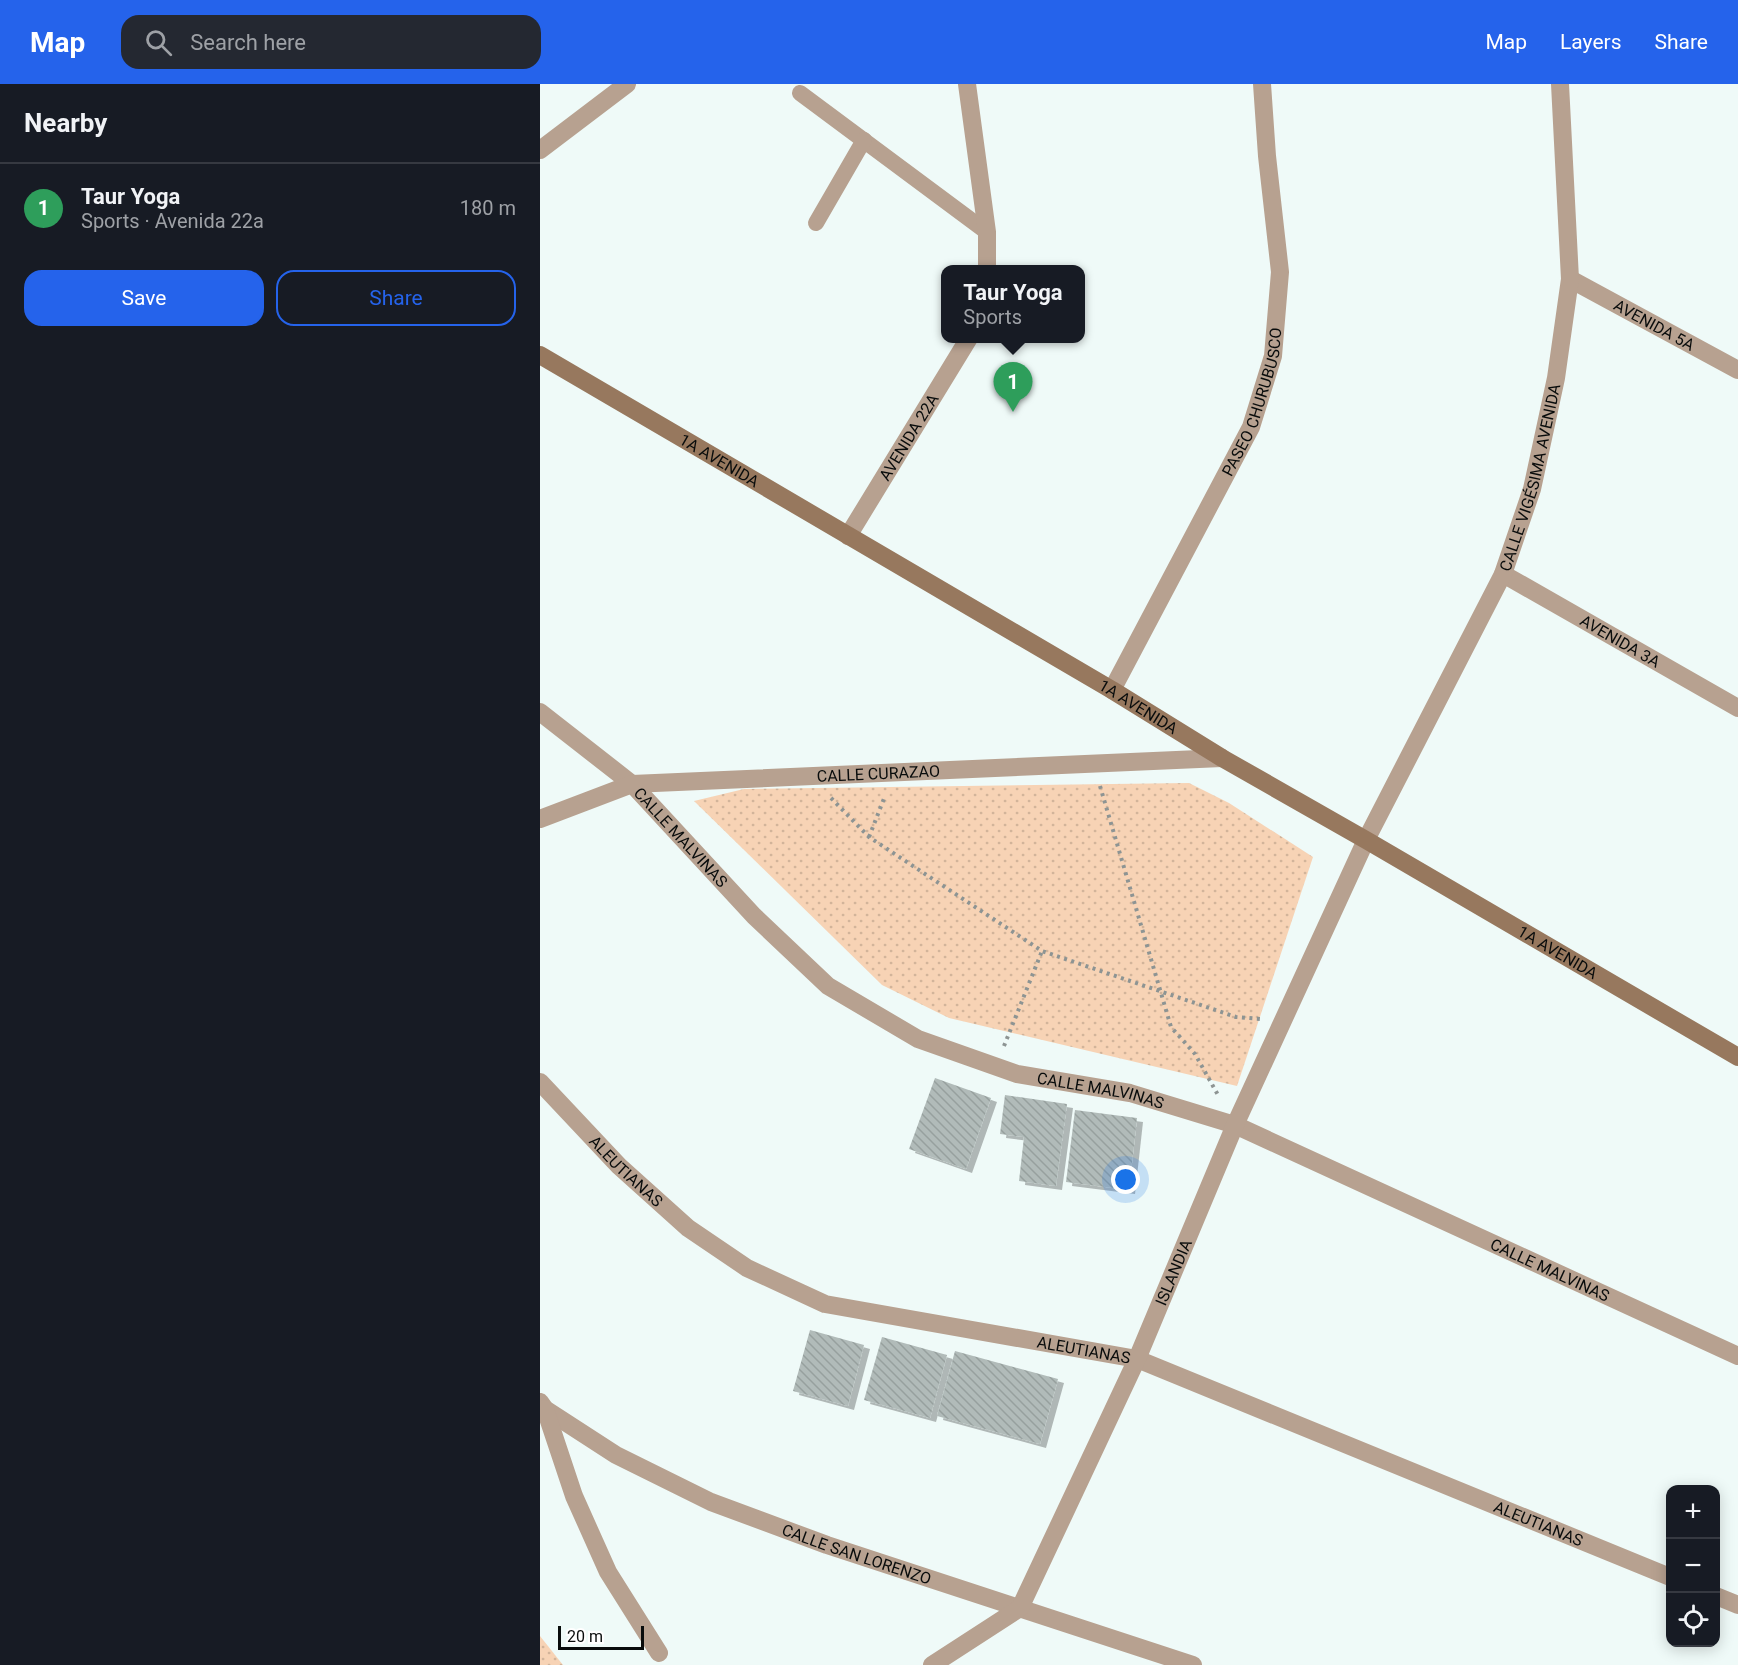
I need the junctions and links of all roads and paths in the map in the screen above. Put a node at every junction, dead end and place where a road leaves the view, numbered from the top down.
1 (627, 84) edge
2 (967, 84) edge
3 (1262, 84) edge
4 (1560, 84) edge
5 (800, 93) dead end
6 (864, 140) junction
7 (540, 150) edge
8 (816, 223) dead end
9 (987, 232) junction
10 (987, 265) edge
11 (1570, 279) junction
12 (967, 343) edge
13 (540, 355) edge
14 (1738, 370) edge
15 (848, 536) junction
16 (1503, 574) junction
17 (1112, 690) junction
18 (1738, 708) edge
19 (540, 712) edge
20 (1222, 758) junction
21 (895, 772) junction
22 (810, 776) junction
23 (632, 784) junction
24 (1106, 805) dead end
25 (540, 819) edge
26 (869, 837) junction
27 (1366, 840) junction
28 (1042, 951) junction
29 (1161, 993) junction
30 (1284, 1020) junction
31 (1738, 1057) edge
32 (996, 1066) junction
33 (540, 1082) edge
34 (1235, 1125) junction
35 (1738, 1356) edge
36 (1137, 1359) junction
37 (543, 1406) edge
38 (1666, 1575) edge
39 (1720, 1598) edge
40 (1738, 1605) edge
41 (1020, 1608) junction
42 (659, 1653) dead end
43 (932, 1665) edge
44 (1193, 1665) edge

1 - 7 street
2 - 9 street
3 - 17 street, PASEO CHURUBUSCO
4 - 11 street, CALLE VIGÉSIMA AVENIDA
5 - 6 lane
6 - 8 lane
6 - 9 lane
9 - 10 street
11 - 14 street, AVENIDA 5A
11 - 16 street, CALLE VIGÉSIMA AVENIDA
12 - 15 street, AVENIDA 22A
13 - 15 street, 1A AVENIDA
15 - 17 street, 1A AVENIDA
16 - 18 street, AVENIDA 3A
16 - 27 street, CALLE VIGÉSIMA AVENIDA
17 - 20 street, 1A AVENIDA
19 - 23 street, CALLE MALVINAS
20 - 21 street, CALLE CURAZAO
20 - 27 street, 1A AVENIDA
21 - 22 street, CALLE CURAZAO
21 - 26 path
22 - 23 street, CALLE CURAZAO
22 - 26 path
23 - 25 street, CALLE CURAZAO
23 - 32 street, CALLE MALVINAS
24 - 29 path
26 - 28 path
27 - 30 street, ISLANDIA
27 - 31 street, 1A AVENIDA
28 - 29 path
28 - 32 path
29 - 30 path
29 - 34 path
30 - 34 street, ISLANDIA
32 - 34 street, CALLE MALVINAS
33 - 36 street, ALEUTIANAS
34 - 35 street, CALLE MALVINAS
34 - 36 street, ISLANDIA
36 - 38 street, ALEUTIANAS
36 - 41 street, ISLANDIA
37 - 41 street, CALLE SAN LORENZO
37 - 42 street
39 - 40 street
41 - 43 street
41 - 44 street, CALLE SAN LORENZO

